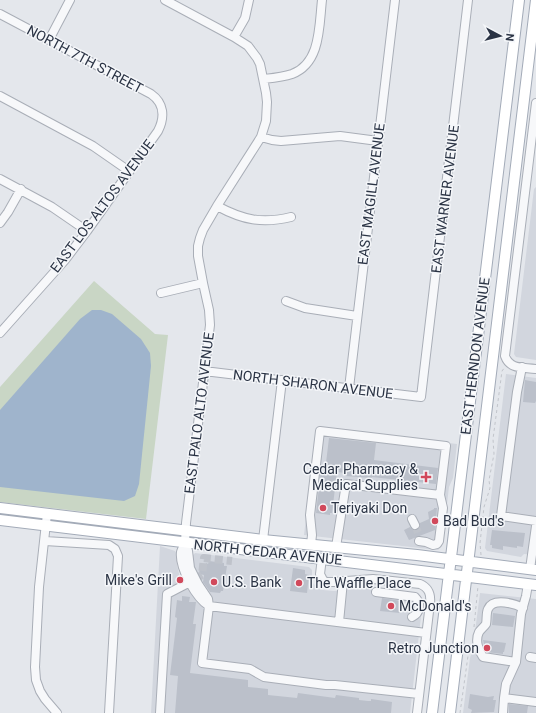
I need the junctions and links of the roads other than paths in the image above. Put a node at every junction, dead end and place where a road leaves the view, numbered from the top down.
1 (70, 0) edge
2 (166, 0) edge
3 (248, 0) edge
4 (322, 0) edge
5 (395, 0) edge
6 (468, 0) edge
7 (519, 0) edge
8 (536, 0) edge
9 (0, 14) edge
10 (234, 37) junction
11 (49, 40) junction
12 (264, 80) junction
13 (0, 96) edge
14 (536, 103) edge
15 (163, 111) joint
16 (260, 136) junction
17 (378, 141) junction
18 (129, 171) junction
19 (527, 176) junction
20 (536, 177) edge
21 (0, 178) edge
22 (21, 189) junction
23 (217, 206) junction
24 (291, 217) dead end
25 (0, 223) edge
26 (87, 231) junction
27 (203, 283) junction
28 (161, 293) dead end
29 (286, 301) dead end
30 (357, 316) junction
31 (0, 333) edge
32 (522, 367) junction
33 (536, 369) edge
34 (204, 371) junction
35 (282, 380) junction
36 (349, 388) junction
37 (421, 397) joint
38 (440, 495) junction
39 (0, 508) edge
40 (47, 514) junction
41 (0, 520) edge
42 (536, 521) edge
43 (46, 525) junction
44 (536, 526) edge
45 (185, 531) junction
46 (263, 540) junction
47 (419, 541) dead end
48 (45, 542) junction
49 (185, 543) junction
50 (311, 544) junction
51 (336, 547) junction
52 (260, 551) junction
53 (322, 558) junction
54 (451, 559) junction
55 (468, 561) junction
56 (533, 569) edge
57 (449, 574) junction
58 (467, 576) junction
59 (193, 581) junction
60 (343, 581) junction
61 (532, 584) edge
62 (376, 592) dead end
63 (209, 606) junction
64 (523, 608) junction
65 (412, 617) dead end
66 (339, 622) junction
67 (426, 633) junction
68 (516, 662) junction
69 (419, 694) junction
70 (504, 698) junction
71 (536, 702) edge
72 (56, 713) edge
73 (109, 713) edge
74 (160, 713) edge
75 (417, 713) edge
76 (432, 713) edge
77 (450, 713) edge
78 (503, 713) edge

1 - 11 street
2 - 10 street, EAST PALO ALTO AVENUE
3 - 10 street
4 - 12 street
5 - 17 street, EAST MAGILL AVENUE
6 - 37 street, EAST WARNER AVENUE
7 - 54 main road, EAST HERNDON AVENUE
8 - 55 main road, EAST HERNDON AVENUE
9 - 11 street, NORTH 7TH STREET
10 - 12 street, EAST PALO ALTO AVENUE
11 - 15 street, NORTH 7TH STREET
12 - 16 street, EAST PALO ALTO AVENUE
13 - 18 street
14 - 19 street
15 - 18 street, EAST LOS ALTOS AVENUE
16 - 17 street
16 - 23 street, EAST PALO ALTO AVENUE
17 - 30 street, EAST MAGILL AVENUE
18 - 26 street, EAST LOS ALTOS AVENUE
19 - 20 street
19 - 32 street
21 - 22 street
22 - 25 street
22 - 26 street
23 - 24 street
23 - 27 street, EAST PALO ALTO AVENUE
26 - 31 street, EAST LOS ALTOS AVENUE
27 - 28 street
27 - 34 street, EAST PALO ALTO AVENUE
29 - 30 street
30 - 36 street, EAST MAGILL AVENUE
32 - 33 street
32 - 42 street
34 - 35 street, NORTH SHARON AVENUE
34 - 45 street, EAST PALO ALTO AVENUE
35 - 36 street, NORTH SHARON AVENUE
35 - 46 street
36 - 37 street, NORTH SHARON AVENUE
38 - 47 street
38 - 50 street
38 - 51 street
39 - 40 main road, NORTH CEDAR AVENUE
40 - 43 street
40 - 45 main road, NORTH CEDAR AVENUE
41 - 43 main road, NORTH CEDAR AVENUE
43 - 48 street
43 - 49 main road, NORTH CEDAR AVENUE
44 - 56 street
45 - 46 main road, NORTH CEDAR AVENUE
45 - 49 street, EAST PALO ALTO AVENUE
46 - 50 main road, NORTH CEDAR AVENUE
48 - 72 street
48 - 73 street
49 - 52 main road, NORTH CEDAR AVENUE
49 - 59 street, EAST PALO ALTO AVENUE
50 - 51 main road, NORTH CEDAR AVENUE
51 - 52 main road
51 - 54 main road, NORTH CEDAR AVENUE
52 - 53 main road, NORTH CEDAR AVENUE
53 - 57 main road, NORTH CEDAR AVENUE
53 - 60 street
54 - 55 main road, NORTH CEDAR AVENUE
54 - 57 main road, EAST HERNDON AVENUE
55 - 56 main road, NORTH CEDAR AVENUE
55 - 58 main road, EAST HERNDON AVENUE
57 - 58 main road, NORTH CEDAR AVENUE
57 - 76 main road, EAST HERNDON AVENUE
58 - 61 main road, NORTH CEDAR AVENUE
58 - 77 main road, EAST HERNDON AVENUE
59 - 63 street, EAST PALO ALTO AVENUE
59 - 74 street
60 - 66 street
60 - 67 street
61 - 64 street
62 - 65 street
63 - 66 street
63 - 69 street
64 - 68 street
64 - 68 street
66 - 67 street
67 - 69 street
68 - 70 street
69 - 75 street
70 - 71 street
70 - 78 street

